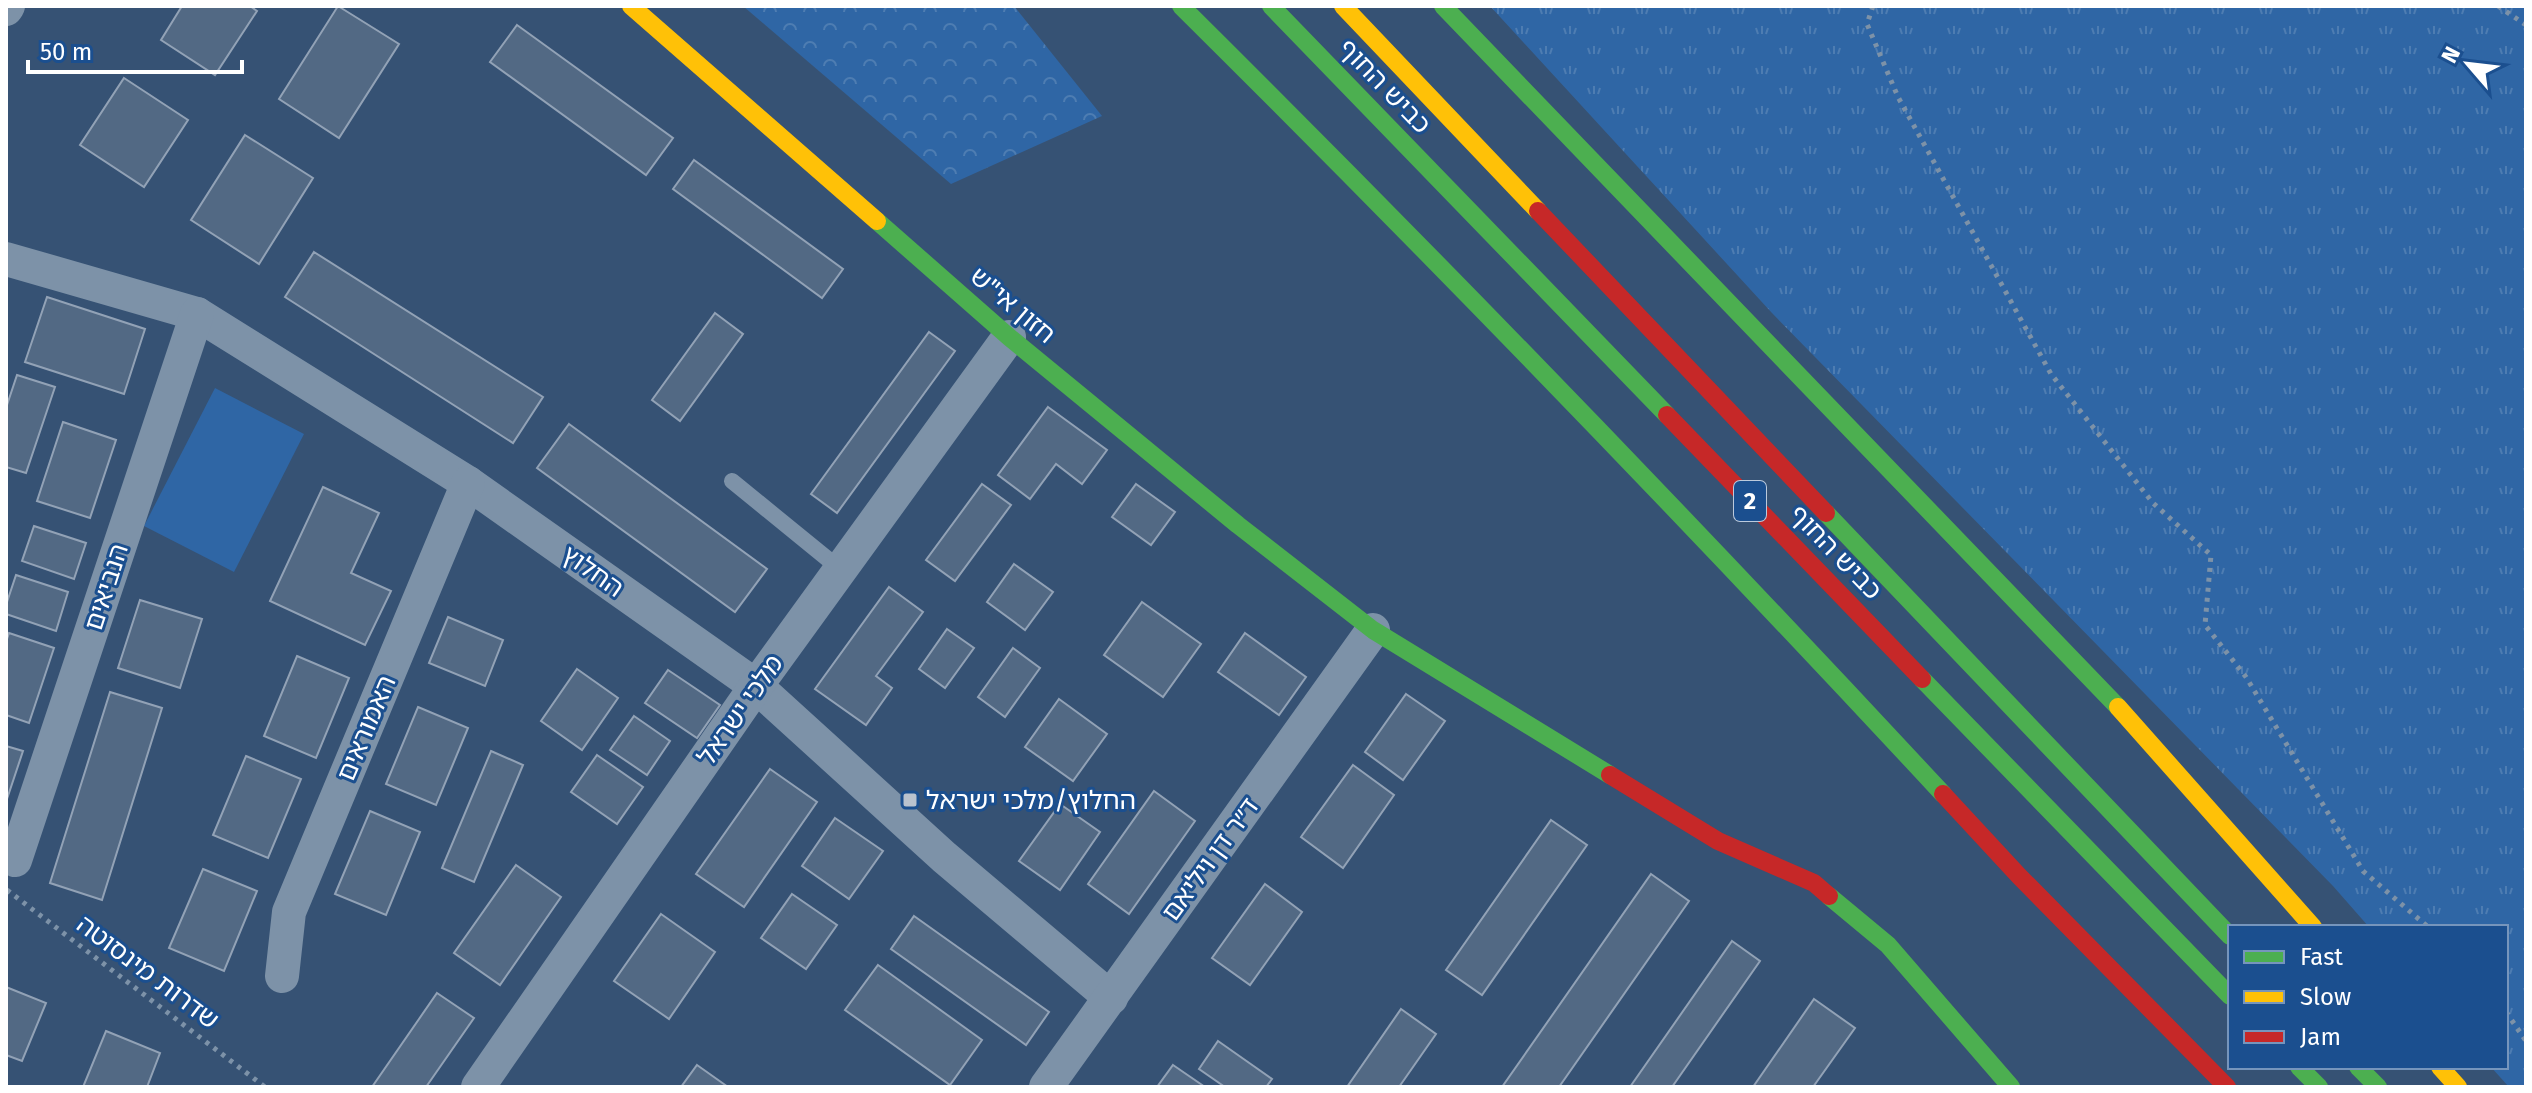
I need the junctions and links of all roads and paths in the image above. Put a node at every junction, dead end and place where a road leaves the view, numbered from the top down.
1 (631, 6) edge
2 (1181, 6) edge
3 (1194, 6) edge
4 (1271, 6) edge
5 (1343, 6) edge
6 (1443, 6) edge
7 (1873, 6) edge
8 (2498, 6) edge
9 (2526, 25) edge
10 (1333, 157) junction
11 (6, 259) edge
12 (197, 314) junction
13 (1009, 337) junction
14 (732, 481) dead end
15 (468, 483) junction
16 (840, 569) junction
17 (1373, 630) junction
18 (756, 686) junction
19 (11, 875) edge
20 (2311, 925) edge
21 (2426, 925) edge
22 (2228, 934) edge
23 (282, 976) dead end
24 (2228, 994) edge
25 (1111, 998) junction
26 (2508, 1015) edge
27 (2526, 1041) edge
28 (2301, 1069) edge
29 (2360, 1069) edge
30 (2442, 1069) edge
31 (265, 1087) edge
32 (478, 1087) edge
33 (1046, 1087) edge
34 (2011, 1087) edge
35 (2227, 1087) edge
36 (2319, 1087) edge
37 (2378, 1087) edge
38 (2458, 1087) edge

1 - 13 main road, חזון אי"ש
2 - 10 main road
3 - 10 lane
4 - 24 main road, כביש החוף / 2
5 - 22 main road, כביש החוף / 2
6 - 20 main road
7 - 21 path
8 - 9 path
10 - 35 main road
11 - 12 street, החלוץ
12 - 15 street, החלוץ
12 - 19 street, הנביאים
13 - 16 street, מלכי ישראל
13 - 17 main road, חזון אי"ש
14 - 16 lane
15 - 18 street, החלוץ
15 - 23 street, האמוראים
16 - 18 street, מלכי ישראל
17 - 25 street, ד״ר דן ויליאם
17 - 34 main road, חזון אי"ש
18 - 25 street, החלוץ
18 - 32 street, מלכי ישראל
19 - 31 path, שדרות מינסוטה
25 - 33 street, ד״ר דן ויליאם
26 - 27 path
28 - 36 main road
29 - 37 main road
30 - 38 main road

